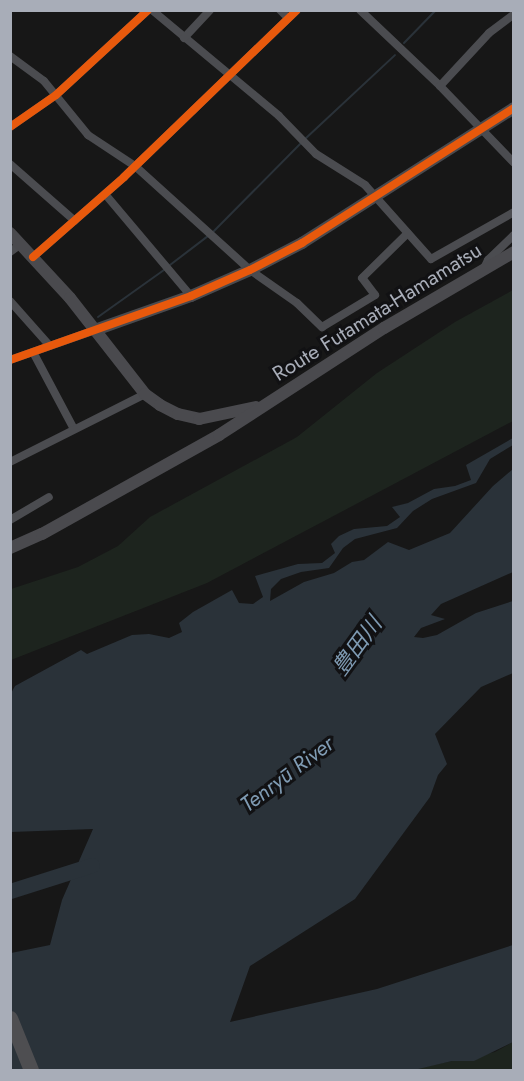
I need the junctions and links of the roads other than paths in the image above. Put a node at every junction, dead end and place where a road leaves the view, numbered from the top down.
1 (150, 10) edge
2 (210, 10) edge
3 (280, 10) edge
4 (297, 10) edge
5 (360, 10) edge
6 (513, 14) edge
7 (288, 18) junction
8 (184, 38) junction
9 (10, 56) edge
10 (229, 75) junction
11 (440, 86) junction
12 (56, 95) junction
13 (513, 108) edge
14 (10, 127) edge
15 (482, 130) junction
16 (513, 163) edge
17 (10, 164) edge
18 (135, 166) junction
19 (105, 194) junction
20 (376, 197) junction
21 (513, 212) edge
22 (75, 220) junction
23 (10, 233) edge
24 (408, 234) junction
25 (513, 235) edge
26 (16, 248) edge
27 (513, 252) edge
28 (33, 257) junction
29 (484, 267) junction
30 (250, 270) junction
31 (191, 296) junction
32 (10, 301) edge
33 (95, 330) junction
34 (50, 346) junction
35 (33, 352) junction
36 (10, 360) edge
37 (145, 394) junction
38 (260, 406) junction
39 (74, 429) junction
40 (10, 462) edge
41 (49, 497) dead end
42 (10, 520) edge
43 (10, 548) edge
44 (10, 1018) edge
45 (31, 1071) edge

1 - 8 street
1 - 12 street
2 - 8 street
3 - 7 street
4 - 7 street
5 - 11 street
6 - 11 street
7 - 10 street
8 - 10 street
9 - 12 street
10 - 18 street
10 - 20 street
11 - 15 street
12 - 14 street
12 - 18 street
13 - 15 main road
15 - 16 street
15 - 20 main road
17 - 22 street
18 - 19 street
18 - 30 street
19 - 22 street
19 - 31 street
20 - 24 street
20 - 30 main road
21 - 24 street
22 - 28 street
23 - 26 main road, Route Futamata-Hamamatsu
24 - 30 street
25 - 29 street
26 - 28 main road, Route Futamata-Hamamatsu
27 - 29 main road, Route Futamata-Hamamatsu
28 - 33 main road, Route Futamata-Hamamatsu
29 - 38 main road, Route Futamata-Hamamatsu
30 - 31 main road
31 - 33 main road
32 - 34 street
33 - 34 street
33 - 37 main road, Route Futamata-Hamamatsu
34 - 35 street
35 - 36 street
35 - 39 street
37 - 38 main road, Route Futamata-Hamamatsu
37 - 39 street
38 - 43 main road, Route Futamata-Hamamatsu
39 - 40 street
41 - 42 street
44 - 45 highway

